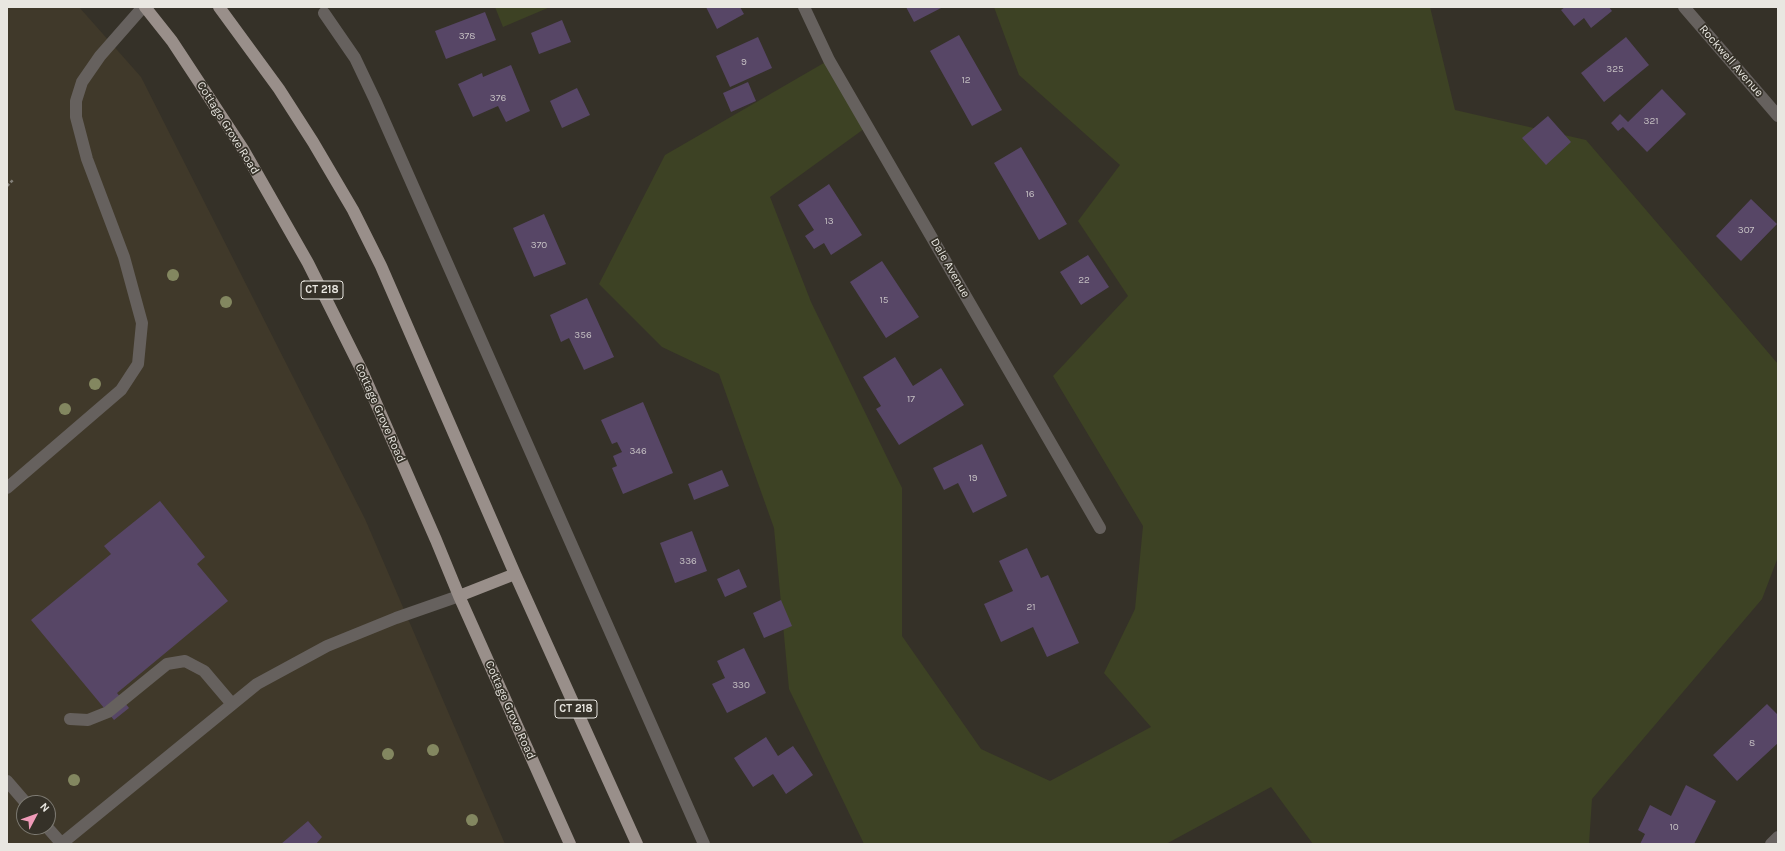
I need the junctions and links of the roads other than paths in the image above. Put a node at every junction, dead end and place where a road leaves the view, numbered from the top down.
1 (144, 7) edge
2 (219, 7) edge
3 (804, 7) edge
4 (1684, 7) edge
5 (324, 13) dead end
6 (1778, 116) edge
7 (7, 488) edge
8 (1100, 528) dead end
9 (515, 574) junction
10 (459, 596) junction
11 (232, 704) junction
12 (70, 719) dead end
13 (7, 781) edge
14 (19, 795) edge
15 (54, 835) edge
16 (1778, 837) edge
17 (61, 844) edge
18 (570, 844) edge
19 (637, 844) edge
20 (704, 844) edge
21 (1771, 844) edge

1 - 7 street
1 - 10 main road, Cottage Grove Road / CT 218
2 - 9 main road, CT 218
3 - 8 street, Dale Avenue
4 - 6 street, Rockwell Avenue
5 - 20 street
9 - 10 main road
9 - 19 main road, CT 218
10 - 11 street
10 - 18 main road, Cottage Grove Road / CT 218
11 - 12 street
11 - 17 street
13 - 14 street
15 - 17 street
16 - 21 street

